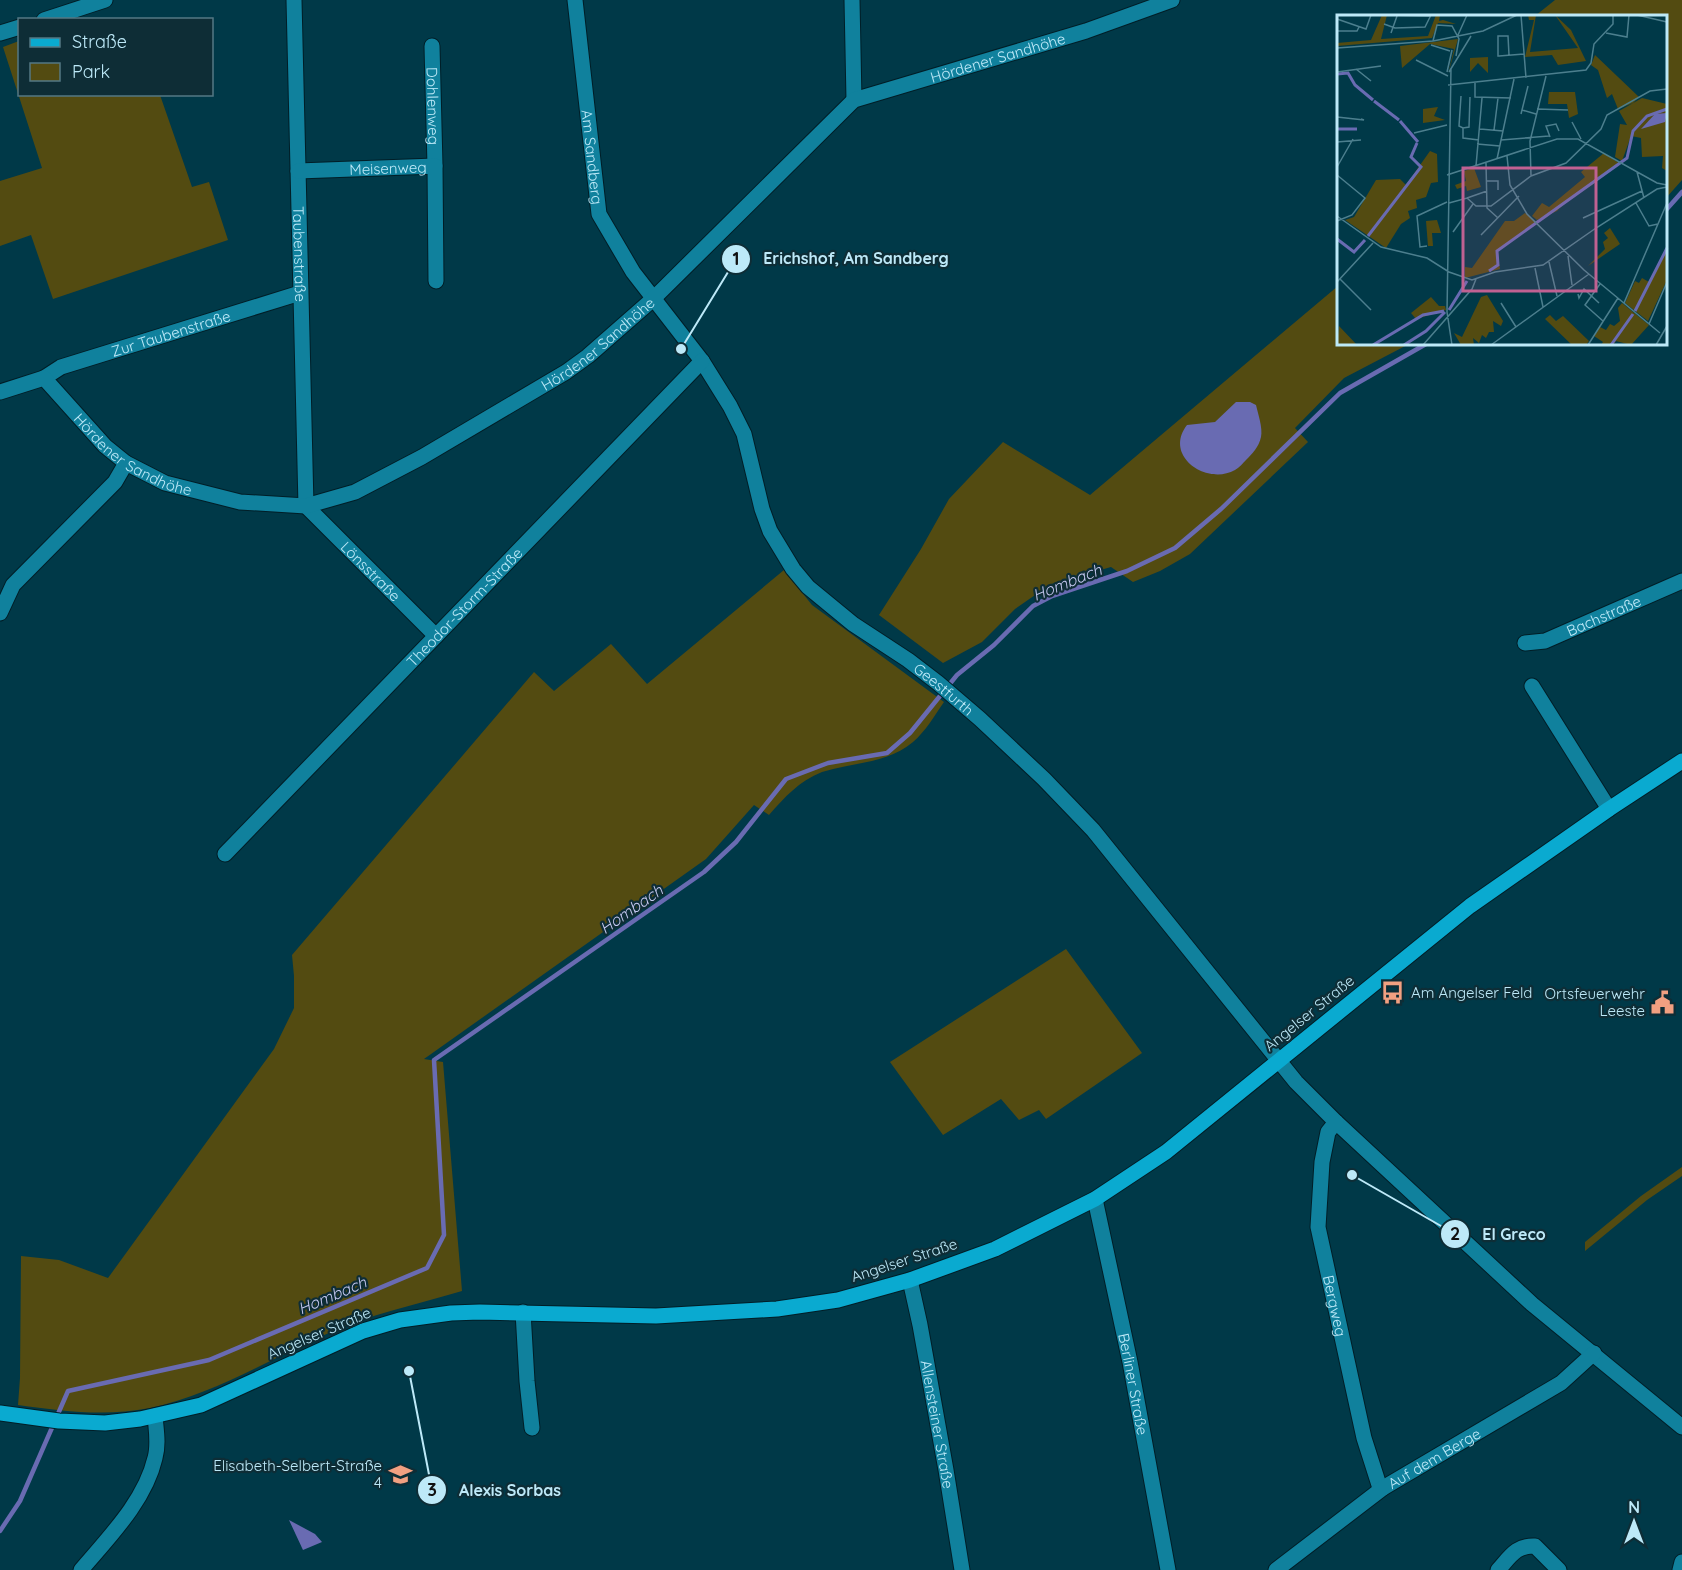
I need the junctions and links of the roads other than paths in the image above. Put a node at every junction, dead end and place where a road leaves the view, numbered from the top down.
1 (105, 0) edge
2 (294, 0) edge
3 (575, 0) edge
4 (852, 0) edge
5 (1172, 0) edge
6 (50, 18) edge
7 (18, 28) edge
8 (0, 33) edge
9 (432, 46) dead end
10 (855, 100) junction
11 (435, 166) junction
12 (298, 171) junction
13 (436, 281) dead end
14 (300, 293) junction
15 (653, 299) junction
16 (702, 361) junction
17 (44, 378) junction
18 (0, 392) edge
19 (126, 463) junction
20 (306, 506) junction
21 (1682, 581) edge
22 (0, 613) edge
23 (436, 636) junction
24 (1525, 643) dead end
25 (1532, 686) dead end
26 (1682, 761) edge
27 (1609, 809) junction
28 (225, 854) dead end
29 (1279, 1060) junction
30 (1336, 1122) junction
31 (1095, 1199) junction
32 (910, 1280) junction
33 (523, 1312) junction
34 (1594, 1353) junction
35 (0, 1413) edge
36 (155, 1416) junction
37 (1682, 1427) edge
38 (532, 1428) dead end
39 (1383, 1488) junction
40 (1682, 1562) edge
41 (81, 1570) edge
42 (962, 1570) edge
43 (1168, 1570) edge
44 (1276, 1570) edge
45 (1498, 1570) edge
46 (1559, 1570) edge
47 (1680, 1570) edge

1 - 6 street
2 - 12 street, Taubenstraße
3 - 15 street, Am Sandberg
4 - 10 street
5 - 10 street, Hördener Sandhöhe
7 - 8 street
9 - 11 street, Dohlenweg
10 - 15 street, Hördener Sandhöhe
11 - 12 street, Meisenweg
11 - 13 street, Meisenweg
12 - 14 street, Taubenstraße
14 - 17 street, Zur Taubenstraße
14 - 20 street, Taubenstraße
15 - 16 street, Geestfurth
15 - 20 street, Hördener Sandhöhe
16 - 23 street, Theodor-Storm-Straße
16 - 29 street, Geestfurth
17 - 18 street
17 - 19 street, Hördener Sandhöhe
19 - 20 street, Hördener Sandhöhe
19 - 22 street
20 - 23 street, Lönsstraße
21 - 24 street, Bachstraße
23 - 28 street, Theodor-Storm-Straße
25 - 27 street
26 - 27 main road, Angelser Straße
27 - 29 main road, Angelser Straße
29 - 30 street
29 - 31 main road, Angelser Straße
30 - 34 street
30 - 39 street, Bergweg
31 - 32 main road, Angelser Straße
31 - 43 street, Berliner Straße
32 - 33 main road, Angelser Straße
32 - 42 street, Allensteiner Straße
33 - 36 main road, Angelser Straße
33 - 38 street
34 - 37 street
34 - 39 street, Auf dem Berge
35 - 36 main road, Angelser Straße
36 - 41 street
39 - 44 street, Auf dem Berge
40 - 47 street
45 - 46 street

